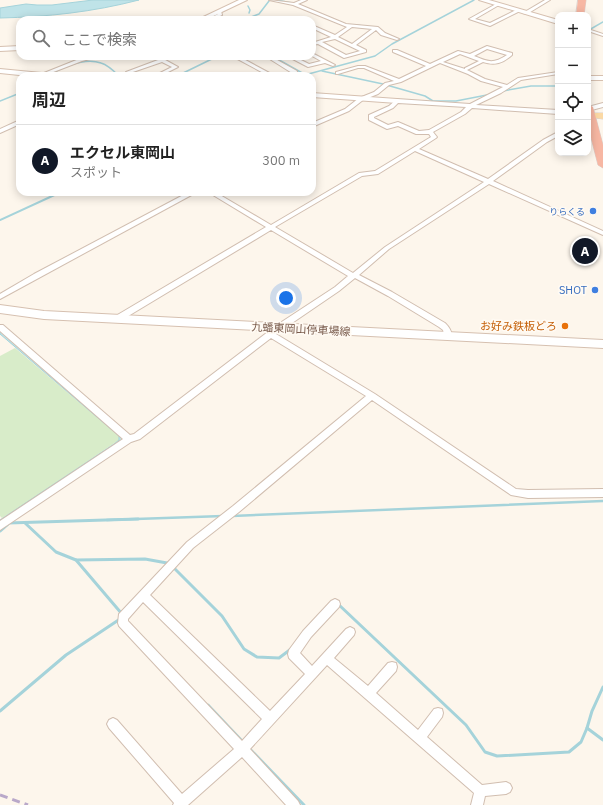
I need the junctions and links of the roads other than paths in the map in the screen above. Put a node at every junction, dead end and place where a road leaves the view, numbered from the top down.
1 (244, 0) edge
2 (271, 0) edge
3 (305, 0) edge
4 (482, 0) edge
5 (548, 0) edge
6 (582, 0) edge
7 (295, 4) junction
8 (497, 6) junction
9 (518, 11) junction
10 (219, 12) junction
11 (580, 12) edge
12 (525, 13) junction
13 (210, 16) edge
14 (216, 16) edge
15 (555, 21) edge
16 (351, 26) junction
17 (316, 28) edge
18 (376, 28) junction
19 (591, 31) edge
20 (603, 35) edge
21 (336, 37) junction
22 (397, 39) dead end
23 (318, 42) joint
24 (353, 45) junction
25 (0, 48) edge
26 (16, 48) edge
27 (396, 53) dead end
28 (316, 56) edge
29 (471, 56) junction
30 (81, 60) edge
31 (162, 60) joint
32 (242, 60) edge
33 (278, 60) edge
34 (297, 60) edge
35 (484, 60) junction
36 (326, 61) junction
37 (440, 62) junction
38 (333, 65) dead end
39 (430, 66) junction
40 (467, 69) dead end
41 (0, 71) edge
42 (56, 72) edge
43 (128, 72) dead end
44 (165, 72) edge
45 (265, 72) edge
46 (296, 72) edge
47 (338, 72) dead end
48 (16, 73) edge
49 (555, 74) edge
50 (591, 78) edge
51 (603, 78) edge
52 (399, 81) junction
53 (506, 88) junction
54 (316, 95) edge
55 (361, 99) junction
56 (397, 101) junction
57 (472, 105) junction
58 (603, 105) edge
59 (591, 110) edge
60 (555, 112) edge
61 (591, 112) edge
62 (603, 116) edge
63 (591, 119) edge
64 (316, 120) edge
65 (320, 121) junction
66 (316, 123) edge
67 (16, 124) edge
68 (0, 131) edge
69 (430, 132) junction
70 (555, 136) edge
71 (414, 149) junction
72 (603, 165) edge
73 (487, 182) junction
74 (186, 196) edge
75 (218, 196) edge
76 (272, 227) junction
77 (603, 233) edge
78 (354, 276) junction
79 (0, 297) edge
80 (0, 309) edge
81 (117, 319) junction
82 (0, 327) edge
83 (276, 331) junction
84 (448, 336) junction
85 (603, 344) edge
86 (372, 396) junction
87 (129, 439) junction
88 (603, 493) edge
89 (0, 526) edge
90 (143, 595) junction
91 (335, 604) dead end
92 (350, 632) dead end
93 (327, 658) junction
94 (392, 667) dead end
95 (312, 674) junction
96 (368, 694) junction
97 (438, 714) dead end
98 (270, 719) junction
99 (113, 724) dead end
100 (419, 738) junction
101 (245, 747) junction
102 (506, 788) dead end
103 (480, 791) junction
104 (180, 804) edge
105 (294, 805) edge
106 (476, 805) edge

1 - 10 main road
2 - 7 street
3 - 7 street
4 - 8 main road
5 - 12 street
6 - 11 highway
7 - 16 street
8 - 9 main road
8 - 9 street
9 - 12 main road
10 - 13 main road
10 - 14 street
12 - 15 main road
16 - 18 street
16 - 21 street
17 - 21 street
18 - 22 street
18 - 24 street
19 - 20 street
21 - 23 street
21 - 24 street
23 - 24 street
25 - 26 main road
27 - 39 street
28 - 36 street
29 - 35 street
29 - 35 street
29 - 37 street
30 - 42 street
31 - 43 street
31 - 44 street
32 - 45 street
33 - 46 street
34 - 36 street
35 - 40 street
36 - 38 street
37 - 39 street
37 - 53 street
39 - 52 street
41 - 48 main road
47 - 52 street
49 - 53 street
50 - 51 main road
52 - 55 street
53 - 57 street
54 - 55 main road
55 - 56 main road
55 - 65 street
56 - 57 street
56 - 69 street
57 - 60 street
57 - 69 street
58 - 59 street
61 - 62 main road
63 - 72 highway
64 - 65 street
65 - 66 street
67 - 68 street
69 - 71 street
70 - 73 street
71 - 73 street
71 - 76 street
73 - 77 street
73 - 78 street
74 - 79 street
75 - 76 street
76 - 78 street
76 - 81 street
78 - 83 street
78 - 84 street
80 - 81 main road, 九蟠東岡山停車場線
81 - 83 main road, 九蟠東岡山停車場線
82 - 87 street
83 - 84 main road, 九蟠東岡山停車場線
83 - 86 street
83 - 87 street
84 - 85 main road, 九蟠東岡山停車場線
86 - 88 street
86 - 90 street
87 - 89 street
90 - 98 street
90 - 101 street
91 - 95 street
92 - 93 street
93 - 95 street
93 - 96 street
94 - 96 street
95 - 98 street
96 - 100 street
97 - 100 street
98 - 101 street
99 - 104 street
100 - 103 street
101 - 104 street
101 - 105 street
102 - 103 street
103 - 106 street

